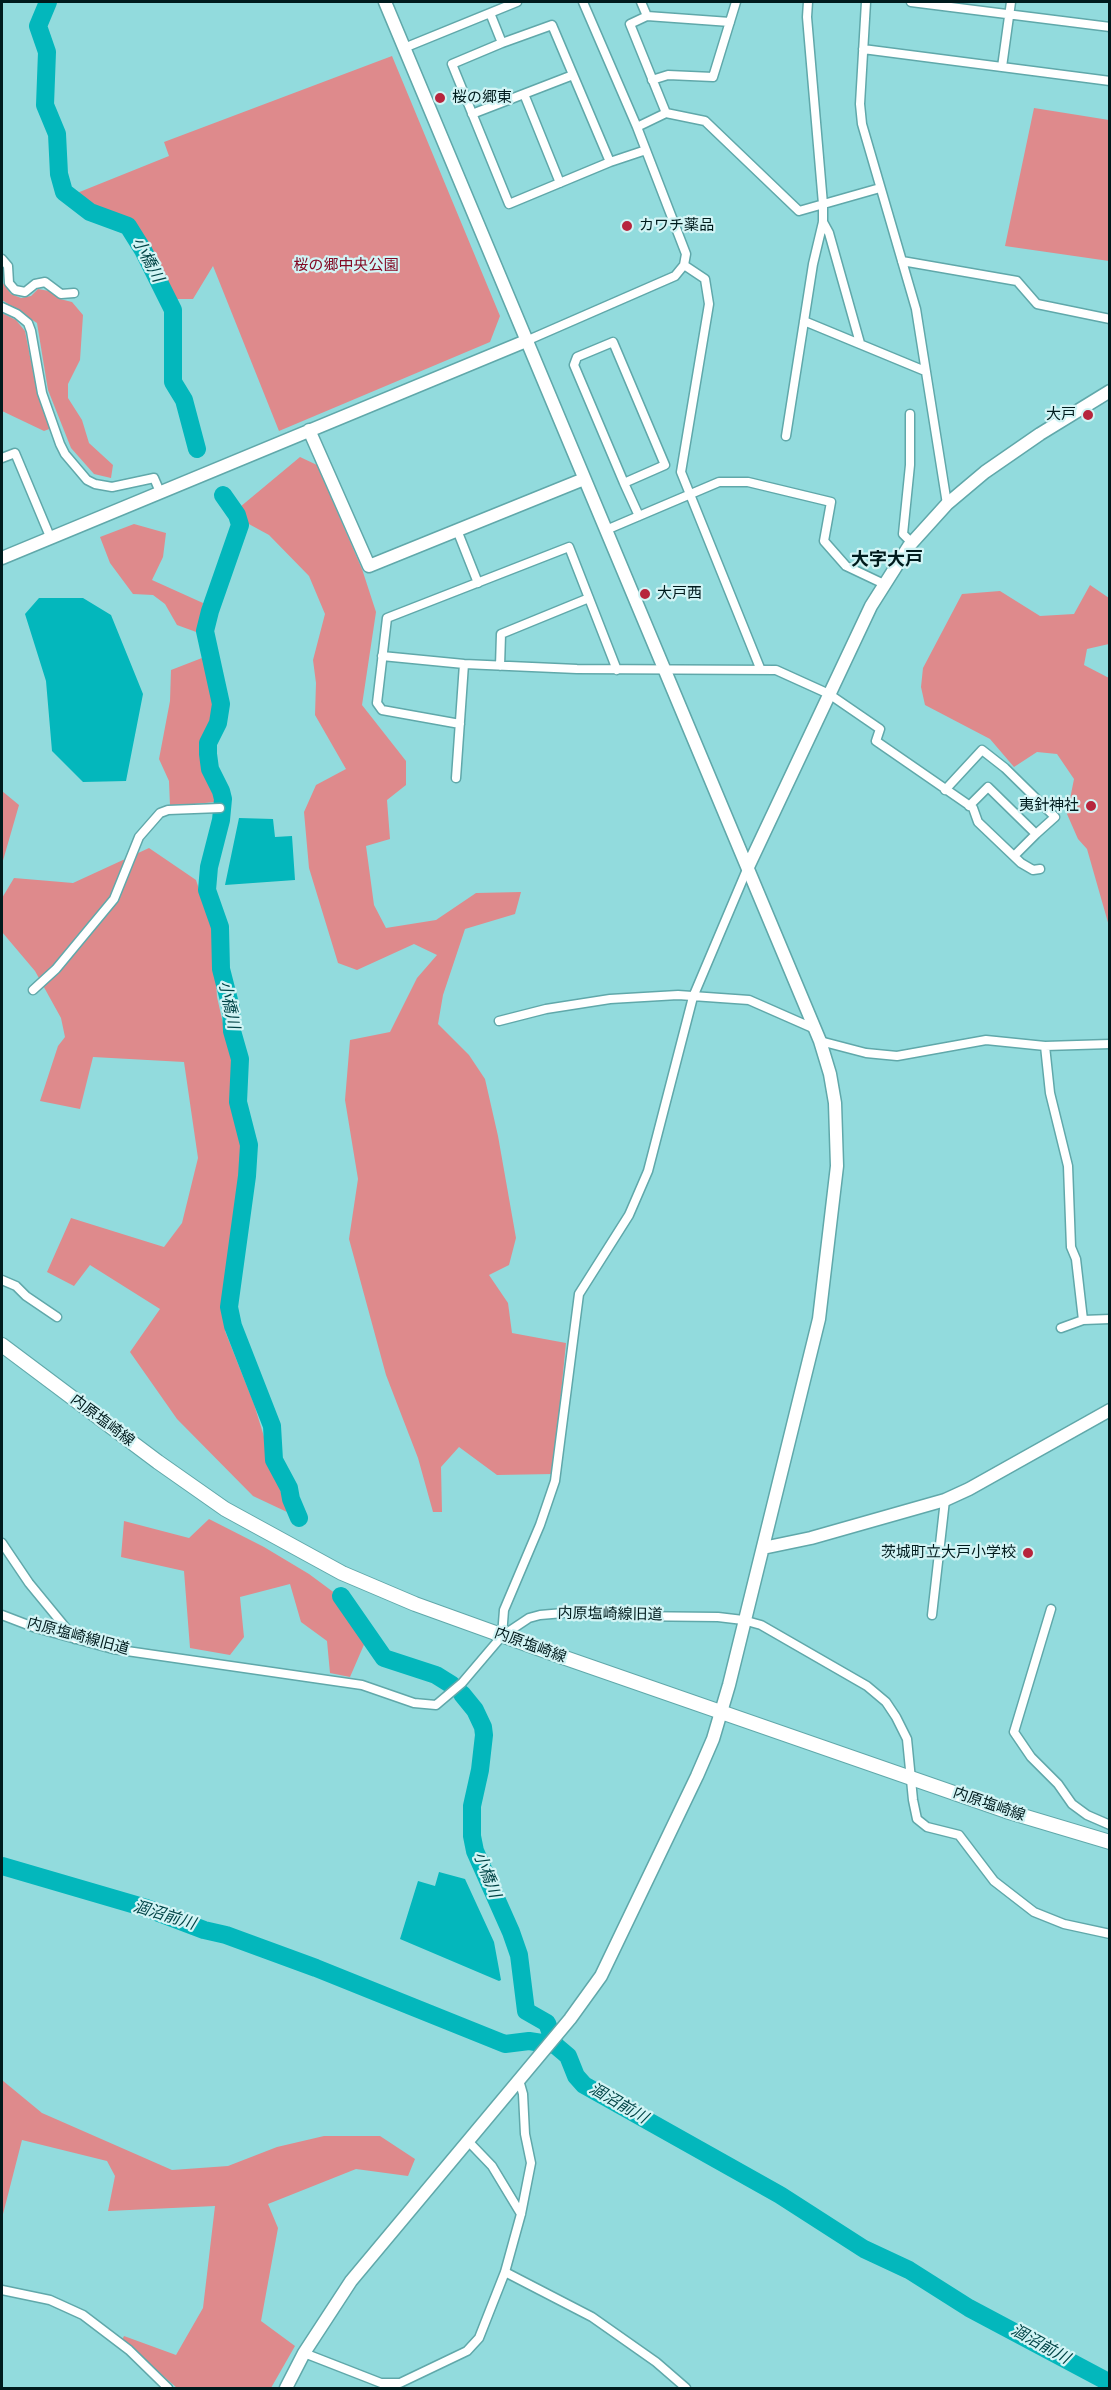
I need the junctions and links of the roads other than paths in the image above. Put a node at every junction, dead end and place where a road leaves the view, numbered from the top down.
1 (385, 2) edge
2 (517, 2) edge
3 (583, 2) edge
4 (641, 2) edge
5 (736, 2) edge
6 (808, 2) edge
7 (867, 2) edge
8 (911, 2) edge
9 (1011, 2) edge
10 (490, 13) junction
11 (1009, 14) junction
12 (647, 16) junction
13 (730, 22) junction
14 (1110, 27) edge
15 (502, 43) junction
16 (404, 48) junction
17 (863, 49) junction
18 (1002, 67) junction
19 (573, 75) junction
20 (652, 80) junction
21 (1110, 81) edge
22 (524, 94) junction
23 (666, 113) junction
24 (472, 114) junction
25 (637, 127) junction
26 (646, 150) junction
27 (610, 162) junction
28 (560, 183) junction
29 (880, 188) junction
30 (823, 204) junction
31 (823, 222) junction
32 (2, 259) edge
33 (902, 261) junction
34 (684, 265) junction
35 (74, 293) dead end
36 (2, 307) edge
37 (1110, 319) edge
38 (804, 321) junction
39 (526, 341) junction
40 (861, 343) junction
41 (925, 370) junction
42 (1110, 391) edge
43 (910, 414) dead end
44 (309, 430) junction
45 (786, 436) dead end
46 (2, 458) edge
47 (584, 479) junction
48 (624, 483) junction
49 (160, 492) junction
50 (690, 494) junction
51 (947, 504) junction
52 (639, 516) junction
53 (458, 530) junction
54 (606, 530) junction
55 (51, 539) junction
56 (912, 543) junction
57 (2, 558) edge
58 (478, 582) junction
59 (884, 584) junction
60 (589, 598) junction
61 (382, 656) junction
62 (464, 664) junction
63 (500, 666) junction
64 (760, 668) junction
65 (617, 670) junction
66 (666, 670) junction
67 (829, 694) junction
68 (460, 724) junction
69 (456, 778) dead end
70 (945, 790) junction
71 (969, 806) junction
72 (220, 808) dead end
73 (1036, 834) junction
74 (1014, 856) junction
75 (748, 867) junction
76 (1040, 869) dead end
77 (33, 990) dead end
78 (693, 997) junction
79 (499, 1021) dead end
80 (817, 1035) junction
81 (1110, 1044) edge
82 (1045, 1046) junction
83 (2, 1280) edge
84 (57, 1317) dead end
85 (1110, 1319) edge
86 (1083, 1320) junction
87 (1061, 1328) dead end
88 (2, 1345) edge
89 (1110, 1410) edge
90 (945, 1500) junction
91 (2, 1543) edge
92 (763, 1548) junction
93 (1051, 1609) dead end
94 (2, 1615) edge
95 (932, 1615) dead end
96 (744, 1620) junction
97 (502, 1636) junction
98 (75, 1639) junction
99 (721, 1713) junction
100 (911, 1778) junction
101 (1110, 1825) edge
102 (1110, 1842) edge
103 (1110, 1934) edge
104 (521, 2077) junction
105 (468, 2141) junction
106 (521, 2214) junction
107 (505, 2272) junction
108 (2, 2290) edge
109 (304, 2353) junction
110 (168, 2388) edge
111 (286, 2388) edge
112 (686, 2388) edge

1 - 16 street
2 - 10 street
3 - 25 street
4 - 12 street
5 - 13 street
6 - 30 street
7 - 17 street
8 - 11 street
9 - 11 street
10 - 15 street
10 - 16 street
11 - 14 street
11 - 18 street
12 - 13 street
12 - 20 street
13 - 20 street
15 - 19 street
15 - 24 street
16 - 39 street
17 - 18 street
17 - 29 street
18 - 21 street
19 - 22 street
19 - 27 street
20 - 23 street
22 - 24 street
22 - 28 street
23 - 25 street
23 - 30 street
24 - 28 street
25 - 26 street
26 - 27 street
26 - 34 street
27 - 28 street
29 - 30 street
29 - 33 street
30 - 31 street
31 - 38 street
31 - 40 street
32 - 35 street
33 - 37 street
33 - 41 street
34 - 39 street
34 - 50 street
36 - 49 street
38 - 40 street
38 - 45 street
39 - 44 street
39 - 47 street
40 - 41 street
41 - 51 street
42 - 51 street
43 - 56 street
44 - 49 street
44 - 53 street
46 - 55 street
47 - 53 street
47 - 54 street
48 - 48 street
48 - 52 street
49 - 55 street
50 - 52 street
50 - 59 street
50 - 64 street
51 - 56 street
52 - 54 street
53 - 58 street
54 - 66 street
55 - 57 street
56 - 59 street
58 - 60 street
58 - 61 street
59 - 67 street
60 - 63 street
60 - 65 street
61 - 62 street
61 - 68 street
62 - 63 street
62 - 68 street
63 - 65 street
64 - 66 street
64 - 67 street
65 - 66 street
66 - 75 street
67 - 70 street
67 - 75 street
68 - 69 street
70 - 71 street
70 - 73 street
71 - 73 street
71 - 74 street
72 - 77 street
73 - 74 street
74 - 76 street
75 - 78 street
75 - 80 street
78 - 79 street
78 - 80 street
78 - 97 street
80 - 82 street
80 - 92 street
81 - 82 street
82 - 86 street
83 - 84 street
85 - 86 street
86 - 87 street
88 - 97 main road, 内原塩崎線
89 - 90 street
90 - 92 street
90 - 95 street
91 - 98 street
92 - 96 street
93 - 101 street
94 - 98 street, 内原塩崎線旧道
96 - 97 street, 内原塩崎線旧道
96 - 99 street
96 - 100 street, 内原塩崎線旧道
97 - 98 street, 内原塩崎線旧道
97 - 99 main road, 内原塩崎線
99 - 100 main road, 内原塩崎線
99 - 104 street
100 - 102 main road, 内原塩崎線
100 - 103 street, 内原塩崎線旧道
104 - 105 street
104 - 106 street
105 - 106 street
105 - 109 street
106 - 107 street
107 - 109 street
107 - 112 street
108 - 110 street
109 - 111 street

